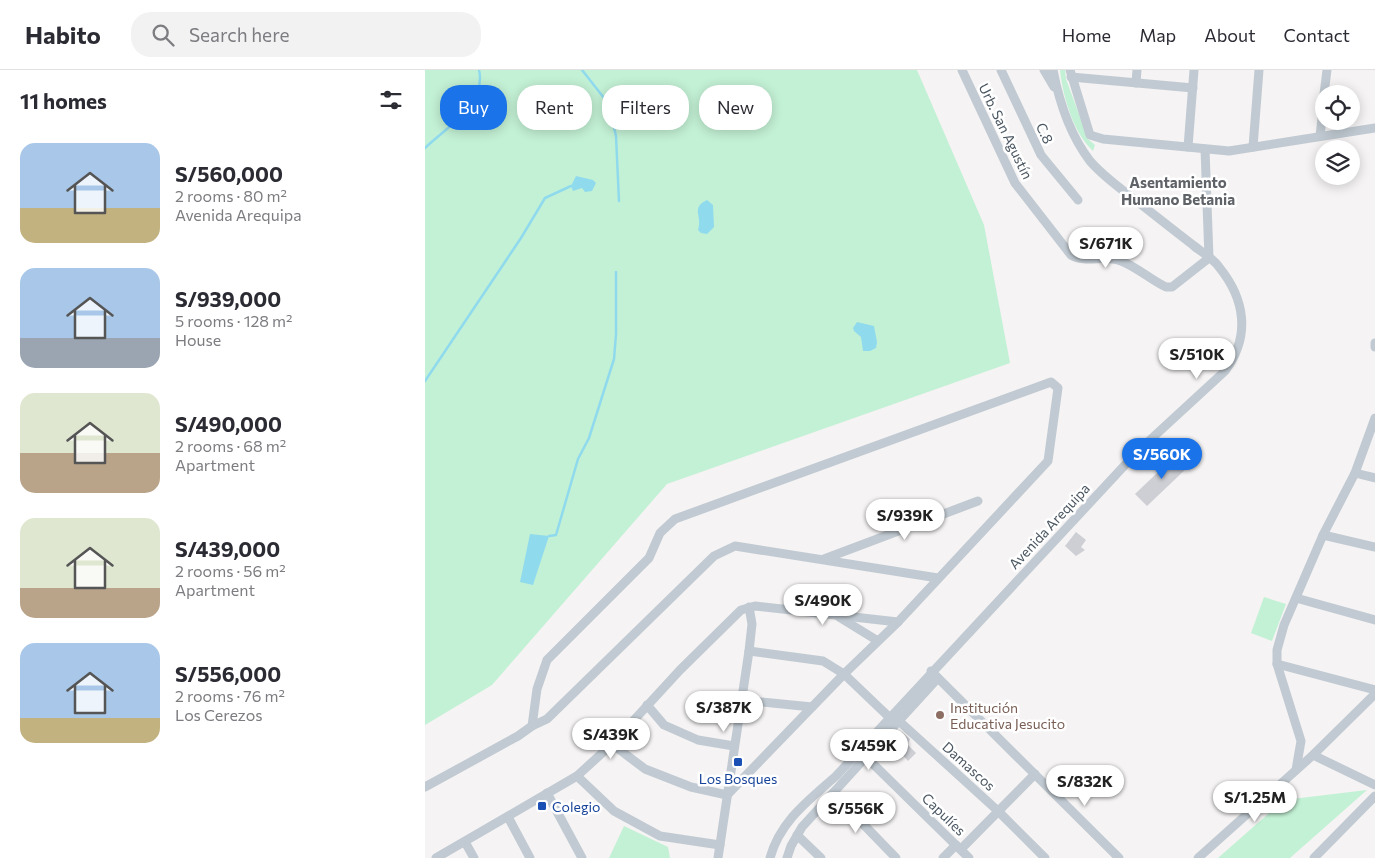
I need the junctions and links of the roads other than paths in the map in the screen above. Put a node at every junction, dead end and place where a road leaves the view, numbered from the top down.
1 (962, 70) edge
2 (1001, 70) edge
3 (1044, 70) edge
4 (1053, 70) edge
5 (1137, 70) edge
6 (1194, 70) edge
7 (1259, 70) edge
8 (1327, 70) edge
9 (1071, 73) edge
10 (1136, 83) junction
11 (1326, 85) edge
12 (1193, 88) junction
13 (1058, 95) junction
14 (1375, 128) edge
15 (1321, 130) edge
16 (1320, 136) junction
17 (1188, 147) junction
18 (1253, 147) junction
19 (1205, 148) junction
20 (1078, 200) dead end
21 (1209, 258) junction
22 (1375, 418) edge
23 (1355, 473) junction
24 (1375, 478) edge
25 (978, 501) dead end
26 (1323, 535) junction
27 (1375, 547) edge
28 (824, 559) junction
29 (938, 578) junction
30 (1296, 598) junction
31 (749, 607) junction
32 (837, 616) junction
33 (1375, 620) edge
34 (898, 622) junction
35 (878, 641) junction
36 (749, 651) junction
37 (1277, 664) junction
38 (844, 674) junction
39 (935, 675) junction
40 (1375, 690) edge
41 (1375, 694) edge
42 (741, 700) junction
43 (647, 705) junction
44 (812, 707) junction
45 (889, 717) junction
46 (899, 721) junction
47 (531, 726) junction
48 (612, 744) junction
49 (734, 746) junction
50 (1313, 755) junction
51 (866, 757) junction
52 (1296, 770) junction
53 (1035, 774) junction
54 (577, 776) junction
55 (1375, 785) edge
56 (425, 787) edge
57 (547, 793) junction
58 (833, 793) junction
59 (727, 795) junction
60 (1375, 796) edge
61 (998, 811) junction
62 (508, 816) junction
63 (797, 835) junction
64 (465, 842) junction
65 (719, 844) junction
66 (958, 847) junction
67 (436, 858) edge
68 (474, 858) edge
69 (530, 858) edge
70 (582, 858) edge
71 (717, 858) edge
72 (770, 858) edge
73 (787, 858) edge
74 (821, 858) edge
75 (896, 858) edge
76 (943, 858) edge
77 (969, 858) edge
78 (1045, 858) edge
79 (1119, 858) edge
80 (1198, 858) edge
81 (1314, 858) edge

1 - 21 street, Urb. San Agustín
2 - 20 street, C.8
3 - 13 street
4 - 13 street, Avenida Arequipa
5 - 10 street
6 - 12 street
7 - 18 street
8 - 11 street
9 - 10 street
9 - 17 street
10 - 12 street
12 - 17 street
13 - 21 street, Avenida Arequipa
14 - 16 street
15 - 16 street
16 - 18 street
17 - 19 street
18 - 19 street
19 - 21 street
21 - 39 street, Avenida Arequipa
22 - 23 street
23 - 24 street
23 - 26 street
25 - 28 street
26 - 27 street
26 - 30 street
28 - 29 street
28 - 47 street
29 - 34 street
29 - 47 street
30 - 33 street
30 - 37 street
31 - 32 street
31 - 36 street
31 - 43 street
32 - 34 street
32 - 35 street
34 - 35 street
35 - 38 street
36 - 38 street
36 - 42 street
37 - 40 street
37 - 52 street
38 - 44 street
38 - 45 street
39 - 45 street, Avenida Arequipa
39 - 46 street
39 - 53 street
41 - 50 street
42 - 44 street
42 - 49 street
43 - 48 street
43 - 49 street
44 - 59 street
45 - 72 street, Avenida Arequipa
46 - 51 street
46 - 61 street, Damascos
47 - 56 street
48 - 54 street
48 - 59 street
49 - 59 street
50 - 52 street
50 - 55 street
51 - 58 street
51 - 66 street, Capulíes
52 - 80 street
53 - 61 street
53 - 79 street
54 - 57 street
54 - 65 street
57 - 62 street
57 - 70 street
58 - 63 street
58 - 75 street
59 - 65 street
60 - 81 street
61 - 66 street
61 - 78 street, Damascos
62 - 64 street
62 - 69 street
63 - 73 street
63 - 74 street
64 - 67 street
64 - 68 street
65 - 71 street
66 - 76 street
66 - 77 street, Capulíes

